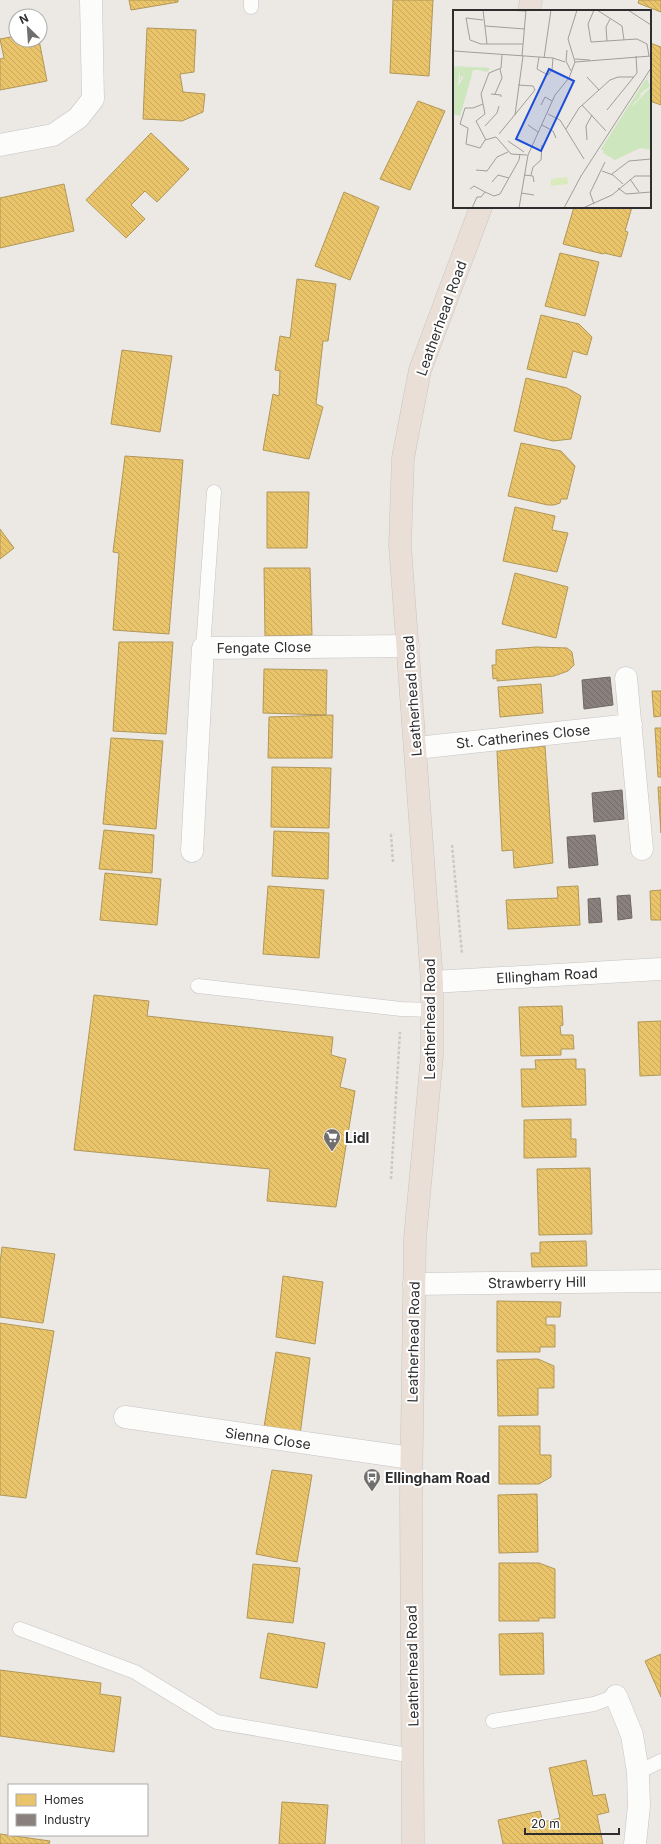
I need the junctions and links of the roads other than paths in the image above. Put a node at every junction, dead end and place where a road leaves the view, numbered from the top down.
1 (91, 0) edge
2 (530, 0) edge
3 (529, 10) edge
4 (0, 145) edge
5 (481, 208) edge
6 (214, 492) dead end
7 (408, 646) junction
8 (204, 648) junction
9 (626, 678) dead end
10 (630, 725) junction
11 (416, 748) junction
12 (642, 849) dead end
13 (192, 851) dead end
14 (661, 969) edge
15 (432, 982) junction
16 (198, 986) dead end
17 (432, 1010) junction
18 (661, 1282) edge
19 (414, 1284) junction
20 (125, 1417) dead end
21 (411, 1458) junction
22 (20, 1629) dead end
23 (616, 1696) joint
24 (493, 1721) dead end
25 (413, 1756) junction
26 (661, 1761) edge
27 (638, 1772) junction
28 (413, 1844) edge
29 (635, 1844) edge

1 - 4 street
2 - 3 highway
5 - 7 highway, Leatherhead Road
6 - 8 lane
7 - 8 street, Fengate Close
7 - 11 highway, Leatherhead Road
8 - 13 street, Fengate Close
9 - 10 street
10 - 11 street, St. Catherines Close
10 - 12 street
11 - 15 highway, Leatherhead Road
14 - 15 street, Ellingham Road
15 - 17 highway, Leatherhead Road
16 - 17 lane
17 - 19 highway, Leatherhead Road
18 - 19 street, Strawberry Hill
19 - 21 highway, Leatherhead Road
20 - 21 street, Sienna Close
21 - 25 highway, Leatherhead Road
22 - 25 lane
23 - 24 lane
23 - 27 street
25 - 28 highway, Leatherhead Road
26 - 27 lane
27 - 29 street

